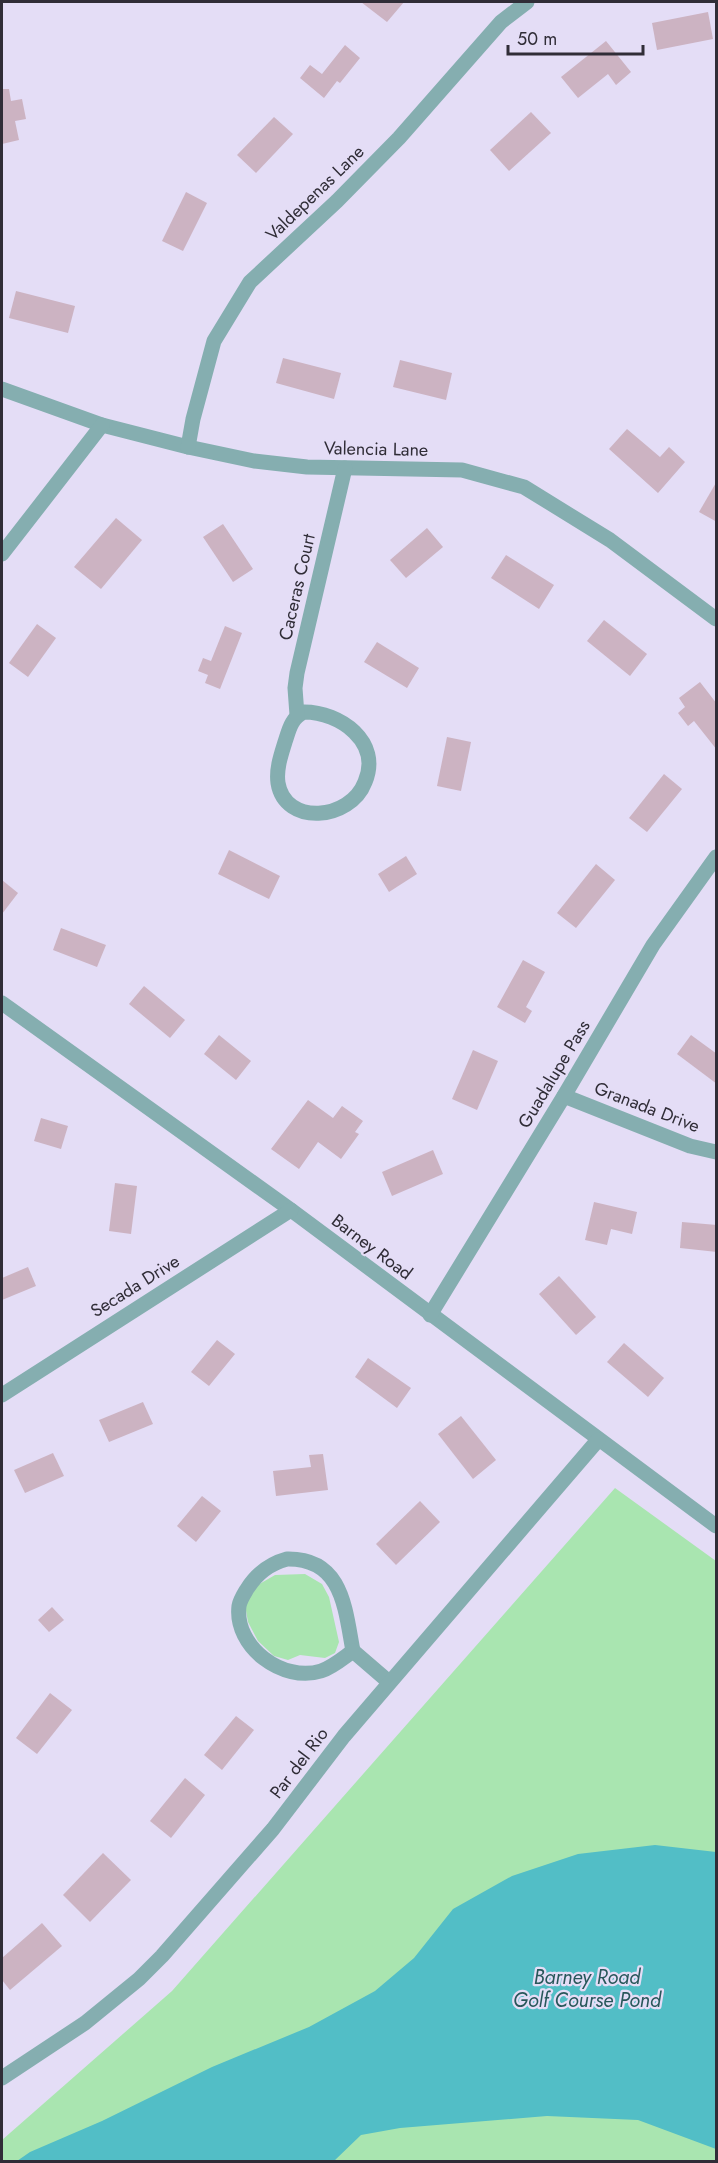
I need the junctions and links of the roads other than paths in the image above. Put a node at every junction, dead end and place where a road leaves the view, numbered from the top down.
1 (527, 2) edge
2 (2, 389) edge
3 (102, 425) junction
4 (188, 447) junction
5 (345, 468) junction
6 (2, 554) edge
7 (717, 619) edge
8 (297, 715) junction
9 (717, 857) edge
10 (2, 1003) edge
11 (564, 1096) junction
12 (717, 1152) edge
13 (291, 1210) junction
14 (430, 1315) junction
15 (2, 1395) edge
16 (598, 1440) junction
17 (717, 1526) edge
18 (353, 1651) junction
19 (389, 1682) junction
20 (2, 2078) edge

1 - 4 street, Valdepenas Lane
2 - 3 street, Valencia Lane
3 - 4 street, Valencia Lane
3 - 6 street
4 - 5 street, Valencia Lane
5 - 7 street, Valencia Lane
5 - 8 street, Caceras Court
8 - 8 street, Caceras Court
9 - 11 street, Guadalupe Pass
10 - 13 street, Barney Road
11 - 12 street, Granada Drive
11 - 14 street, Guadalupe Pass
13 - 14 street, Barney Road
13 - 15 street, Secada Drive
14 - 16 street, Barney Road
16 - 17 street, Barney Road
16 - 19 street, Par del Rio
18 - 18 street
18 - 19 street
19 - 20 street, Par del Rio

